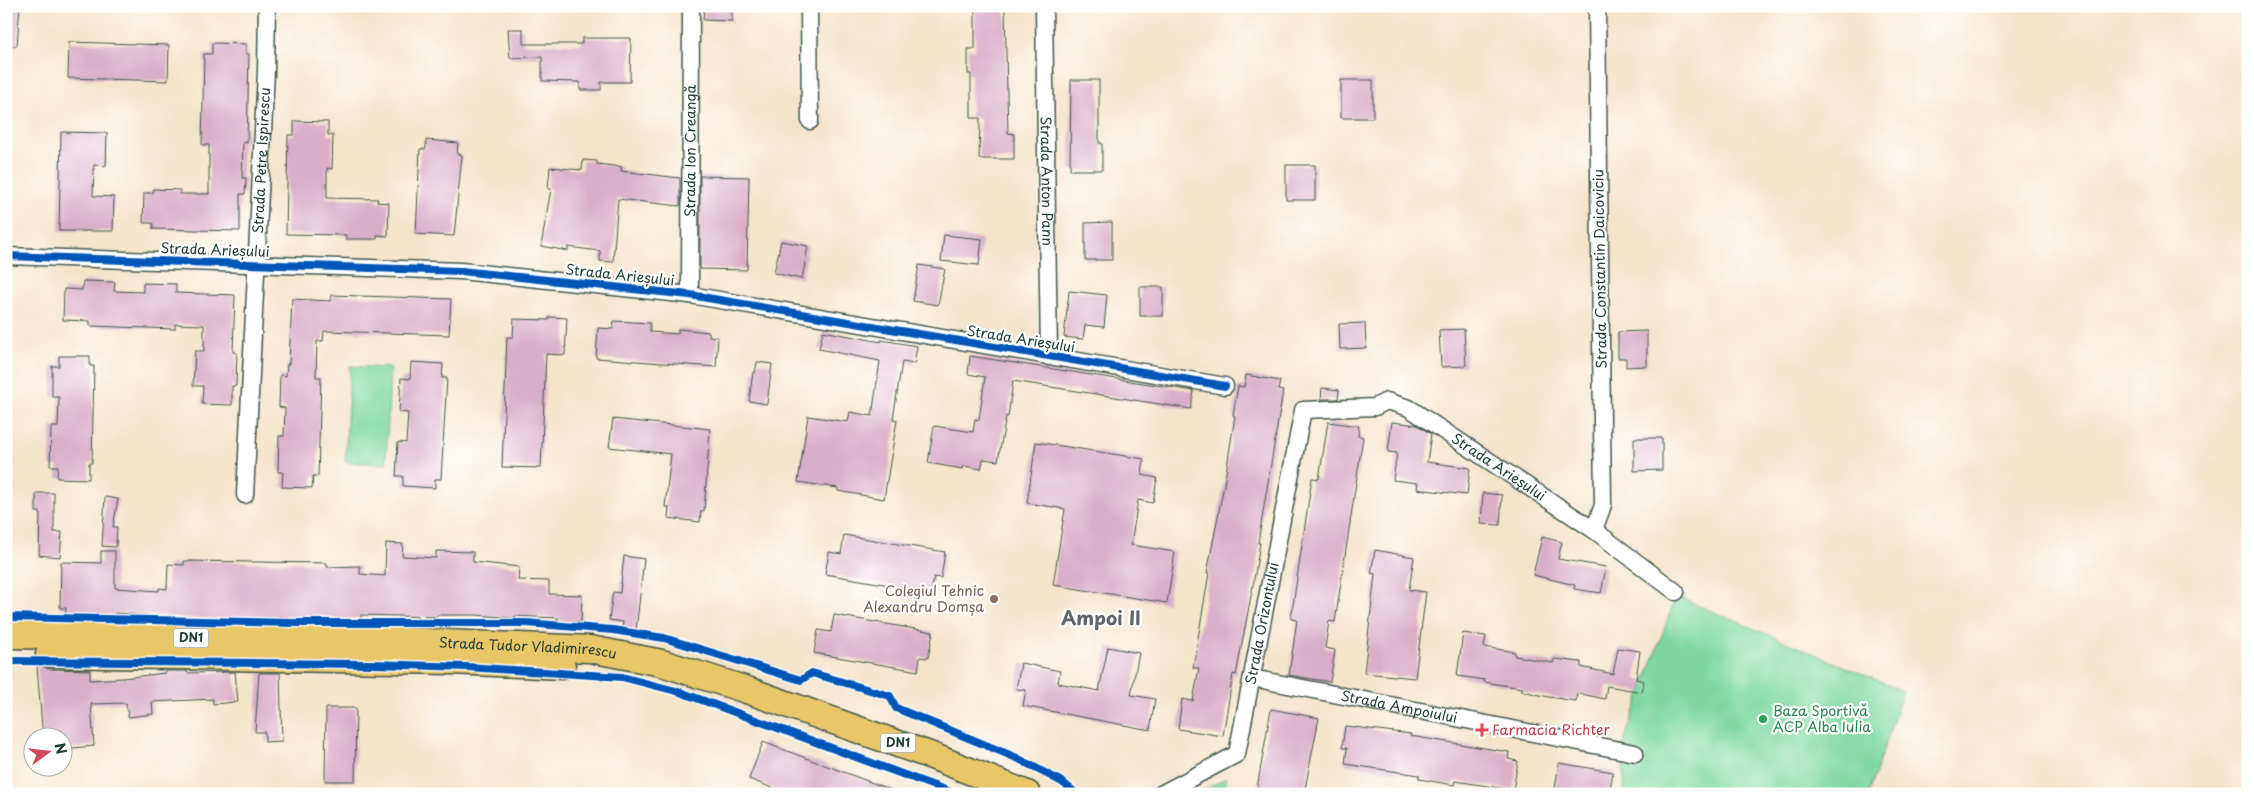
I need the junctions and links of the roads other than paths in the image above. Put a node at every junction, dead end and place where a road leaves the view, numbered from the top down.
1 (267, 6) edge
2 (690, 6) edge
3 (809, 6) edge
4 (1044, 6) edge
5 (1597, 6) edge
6 (810, 121) dead end
7 (6, 256) edge
8 (256, 264) junction
9 (690, 295) junction
10 (1049, 357) junction
11 (1224, 386) dead end
12 (1303, 410) joint
13 (245, 496) dead end
14 (1594, 530) junction
15 (1676, 592) dead end
16 (6, 635) edge
17 (6, 653) edge
18 (1252, 678) junction
19 (1635, 753) dead end
20 (987, 794) edge
21 (1027, 794) edge
22 (1161, 794) edge

1 - 8 street, Strada Petre Ispirescu
2 - 9 street, Strada Ion Creangă
3 - 6 street
4 - 10 street, Strada Anton Pann
5 - 14 street, Strada Constantin Daicoviciu
7 - 8 street, Strada Arieșului
8 - 9 street, Strada Arieșului
8 - 13 street, Strada Petre Ispirescu
9 - 10 street, Strada Arieșului
10 - 11 street, Strada Arieșului
12 - 14 street, Strada Arieșului
12 - 18 street, Strada Orizontului
14 - 15 street, Strada Arieșului
16 - 21 main road, Strada Tudor Vladimirescu / DN1
17 - 20 main road, Strada Tudor Vladimirescu / DN1
18 - 19 street, Strada Ampoiului
18 - 22 street, Strada Orizontului

